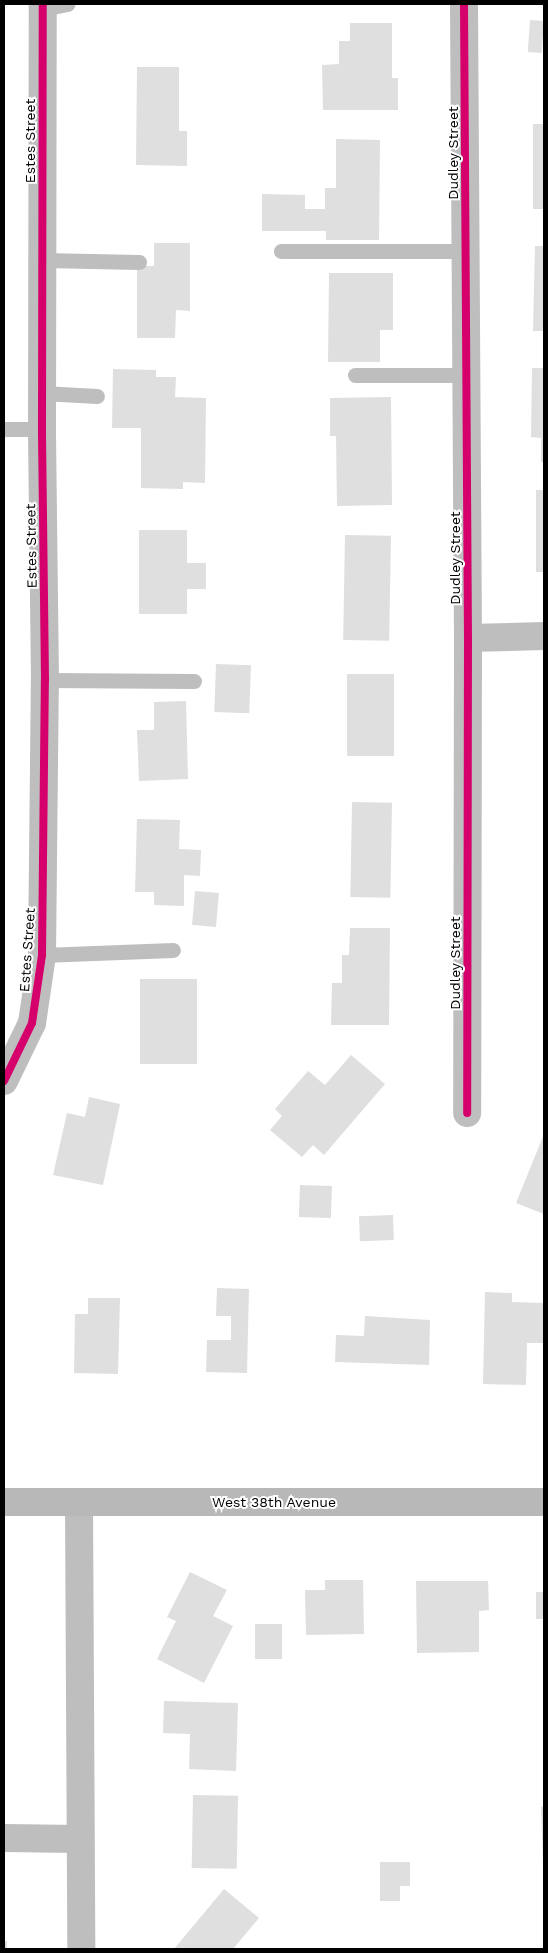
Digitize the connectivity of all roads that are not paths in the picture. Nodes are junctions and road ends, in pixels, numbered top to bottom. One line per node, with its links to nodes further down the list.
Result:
1 (464, 4): 4 (street, Dudley Street)
2 (51, 6): 5 (street, Estes Street)
3 (281, 251): 4 (lane)
4 (466, 251): 8 (street, Dudley Street)
5 (42, 260): 6 (lane); 9 (street, Estes Street)
6 (139, 262)
7 (355, 374): 8 (lane)
8 (466, 374): 14 (street, Dudley Street)
9 (42, 393): 10 (lane); 12 (street, Estes Street)
10 (97, 396)
11 (4, 429): 12 (lane)
12 (42, 429): 15 (street, Estes Street)
13 (544, 636): 14 (street)
14 (468, 638): 20 (street, Dudley Street)
15 (45, 680): 16 (lane); 18 (street, Estes Street)
16 (194, 681)
17 (173, 950): 18 (lane)
18 (42, 955): 19 (street, Estes Street)
19 (4, 1081)
20 (466, 1113)
21 (4, 1502): 22 (main road, West 38th Avenue)
22 (79, 1502): 23 (main road, West 38th Avenue); 25 (street)
23 (544, 1502)
24 (4, 1838): 25 (street)
25 (79, 1838): 26 (street)
26 (81, 1949)

